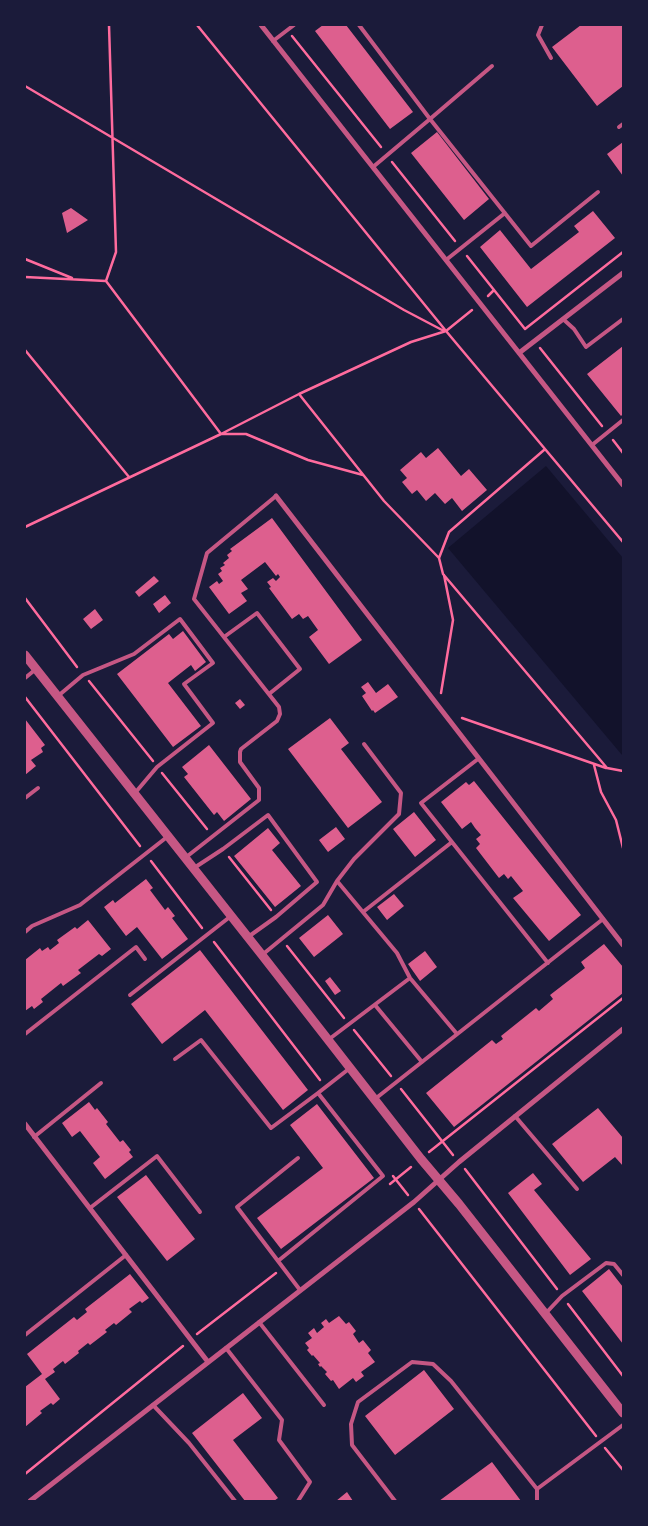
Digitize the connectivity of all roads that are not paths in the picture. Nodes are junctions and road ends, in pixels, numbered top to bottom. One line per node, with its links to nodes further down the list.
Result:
1 (261, 25): 5 (street)
2 (294, 25): 5 (lane)
3 (359, 25): 8 (lane)
4 (542, 25): 6 (lane)
5 (274, 41): 9 (street)
6 (551, 58)
7 (492, 66): 8 (lane)
8 (430, 119): 9 (lane); 11 (lane)
9 (372, 167): 12 (street)
10 (598, 192): 11 (lane)
11 (505, 213): 12 (lane)
12 (446, 260): 16 (street)
13 (623, 273): 14 (street)
14 (564, 319): 15 (lane); 16 (street)
15 (623, 319)
16 (519, 353): 18 (street)
17 (623, 420): 18 (lane)
18 (592, 446): 19 (street)
19 (623, 485)
20 (276, 496): 21 (lane); 28 (street)
21 (224, 638): 25 (lane); 25 (lane)
22 (25, 655): 23 (street)
23 (36, 669): 24 (lane); 26 (street)
24 (25, 678)
25 (269, 694): 34 (lane)
26 (58, 696): 30 (street); 30 (lane)
27 (364, 744): 36 (lane)
28 (478, 759): 33 (lane); 39 (street)
29 (38, 788): 31 (lane)
30 (135, 793): 32 (street)
31 (25, 798)
32 (168, 836): 34 (street); 40 (lane)
33 (452, 842): 37 (lane); 45 (lane)
34 (185, 858): 35 (street)
35 (194, 868): 38 (street); 41 (lane)
36 (337, 881): 37 (lane); 43 (lane)
37 (363, 912): 46 (lane)
38 (231, 916): 41 (street); 47 (lane)
39 (603, 919): 42 (street); 45 (lane)
40 (25, 932)
41 (248, 938): 43 (street)
42 (623, 945)
43 (262, 955): 52 (street)
44 (145, 959): 50 (lane)
45 (548, 963): 51 (lane)
46 (410, 978): 48 (lane); 51 (lane)
47 (130, 995)
48 (375, 1005): 52 (lane); 54 (lane)
49 (623, 1029): 59 (street)
50 (25, 1034)
51 (457, 1034): 54 (lane)
52 (328, 1040): 55 (street)
53 (175, 1059): 57 (lane)
54 (422, 1062): 58 (lane)
55 (350, 1068): 57 (lane); 58 (street)
56 (101, 1084): 61 (lane)
57 (318, 1093): 68 (lane)
58 (375, 1100): 63 (street)
59 (515, 1116): 63 (street); 64 (lane)
60 (25, 1124): 61 (street)
61 (34, 1137): 65 (street)
62 (298, 1158): 68 (lane)
63 (439, 1180): 70 (street); 71 (street)
64 (577, 1189)
65 (90, 1208): 66 (lane); 67 (street)
66 (200, 1212)
67 (126, 1255): 73 (lane); 75 (street)
68 (278, 1261): 70 (lane)
69 (623, 1275): 71 (lane)
70 (300, 1290): 72 (street)
71 (545, 1314): 78 (street)
72 (259, 1322): 74 (street); 77 (lane)
73 (25, 1334)
74 (226, 1348): 75 (street); 83 (lane)
75 (208, 1362): 76 (street)
76 (152, 1405): 81 (street); 82 (lane)
77 (324, 1405)
78 (623, 1413)
79 (623, 1426): 80 (lane)
80 (537, 1489): 84 (lane); 85 (lane)
81 (30, 1501)
82 (235, 1501)
83 (298, 1501)
84 (395, 1501)
85 (537, 1501)

